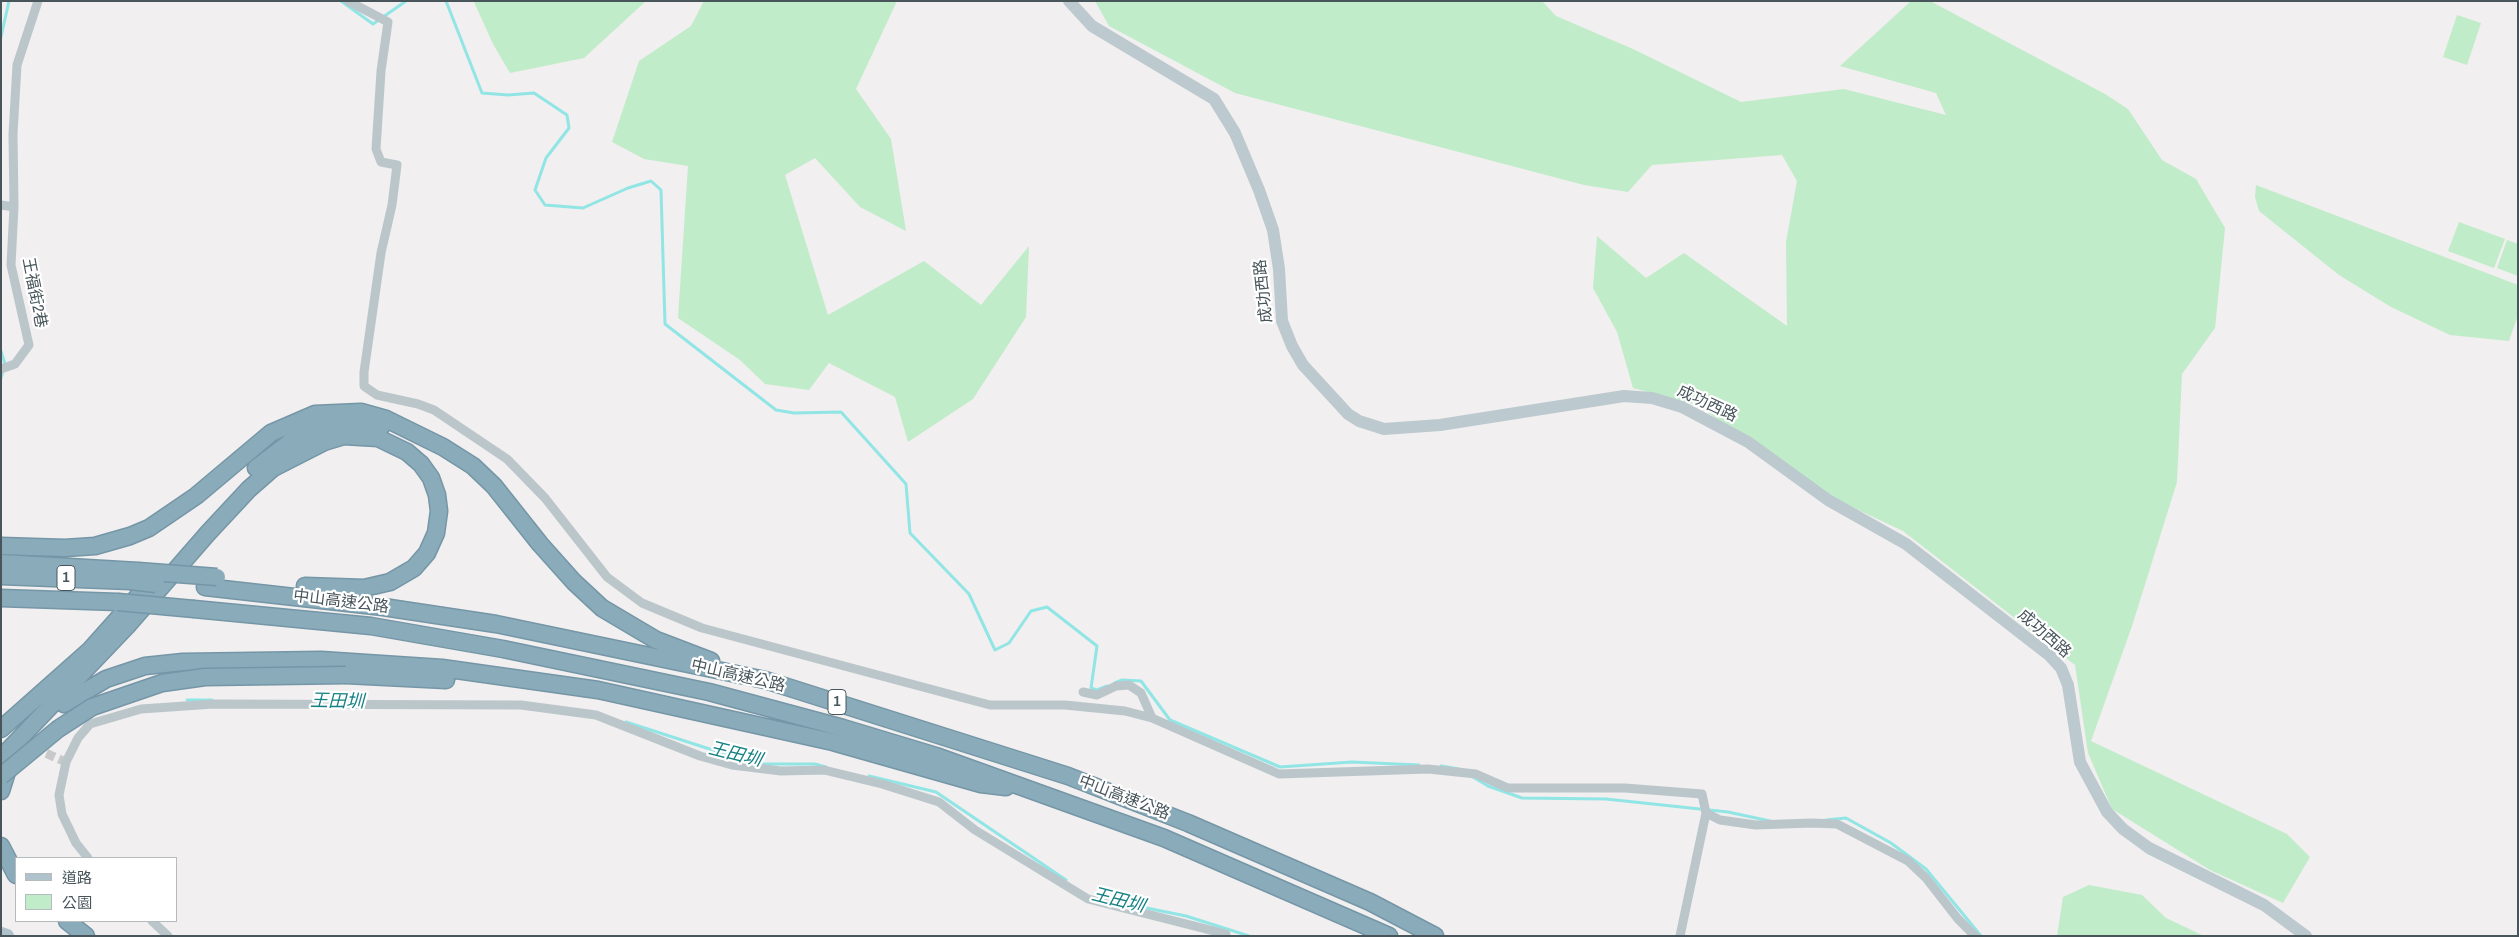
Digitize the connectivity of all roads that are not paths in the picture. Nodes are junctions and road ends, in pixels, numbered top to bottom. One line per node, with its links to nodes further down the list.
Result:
1 (38, 1): 5 (street, 王福街2巷)
2 (348, 1): 19 (street)
3 (1069, 1): 40 (street, 成功西路)
4 (1, 205): 5 (street)
5 (14, 206): 6 (street, 王福街2巷)
6 (5, 368)
7 (418, 434): 8 (highway); 15 (highway); 20 (highway)
8 (1, 546)
9 (1, 563): 11 (highway)
10 (1, 576): 11 (highway, 中山高速公路 / 1)
11 (134, 576): 12 (highway, 中山高速公路 / 1, bridge)
12 (211, 582): 14 (highway); 15 (highway, 中山高速公路 / 1)
13 (1, 598): 23 (highway, 中山高速公路 / 1, bridge)
14 (127, 626): 17 (highway); 21 (highway)
15 (765, 680): 37 (highway, 中山高速公路 / 1)
16 (1084, 692): 19 (street)
17 (64, 704): 18 (highway); 24 (highway)
18 (682, 708): 22 (highway, bridge); 23 (highway)
19 (1152, 718): 25 (street)
20 (1, 729)
21 (1, 758)
22 (1, 776)
23 (1026, 787): 36 (highway, 中山高速公路 / 1)
24 (1, 791)
25 (1706, 809): 38 (street); 39 (street)
26 (1, 846): 28 (highway)
27 (87, 857): 32 (street)
28 (15, 873)
29 (68, 922): 34 (highway)
30 (153, 922): 35 (street)
31 (1, 934): 33 (main road)
32 (1226, 934)
33 (7, 936)
34 (86, 936)
35 (168, 936)
36 (1389, 936)
37 (1435, 936)
38 (1680, 936)
39 (1975, 936)
40 (2306, 936)

